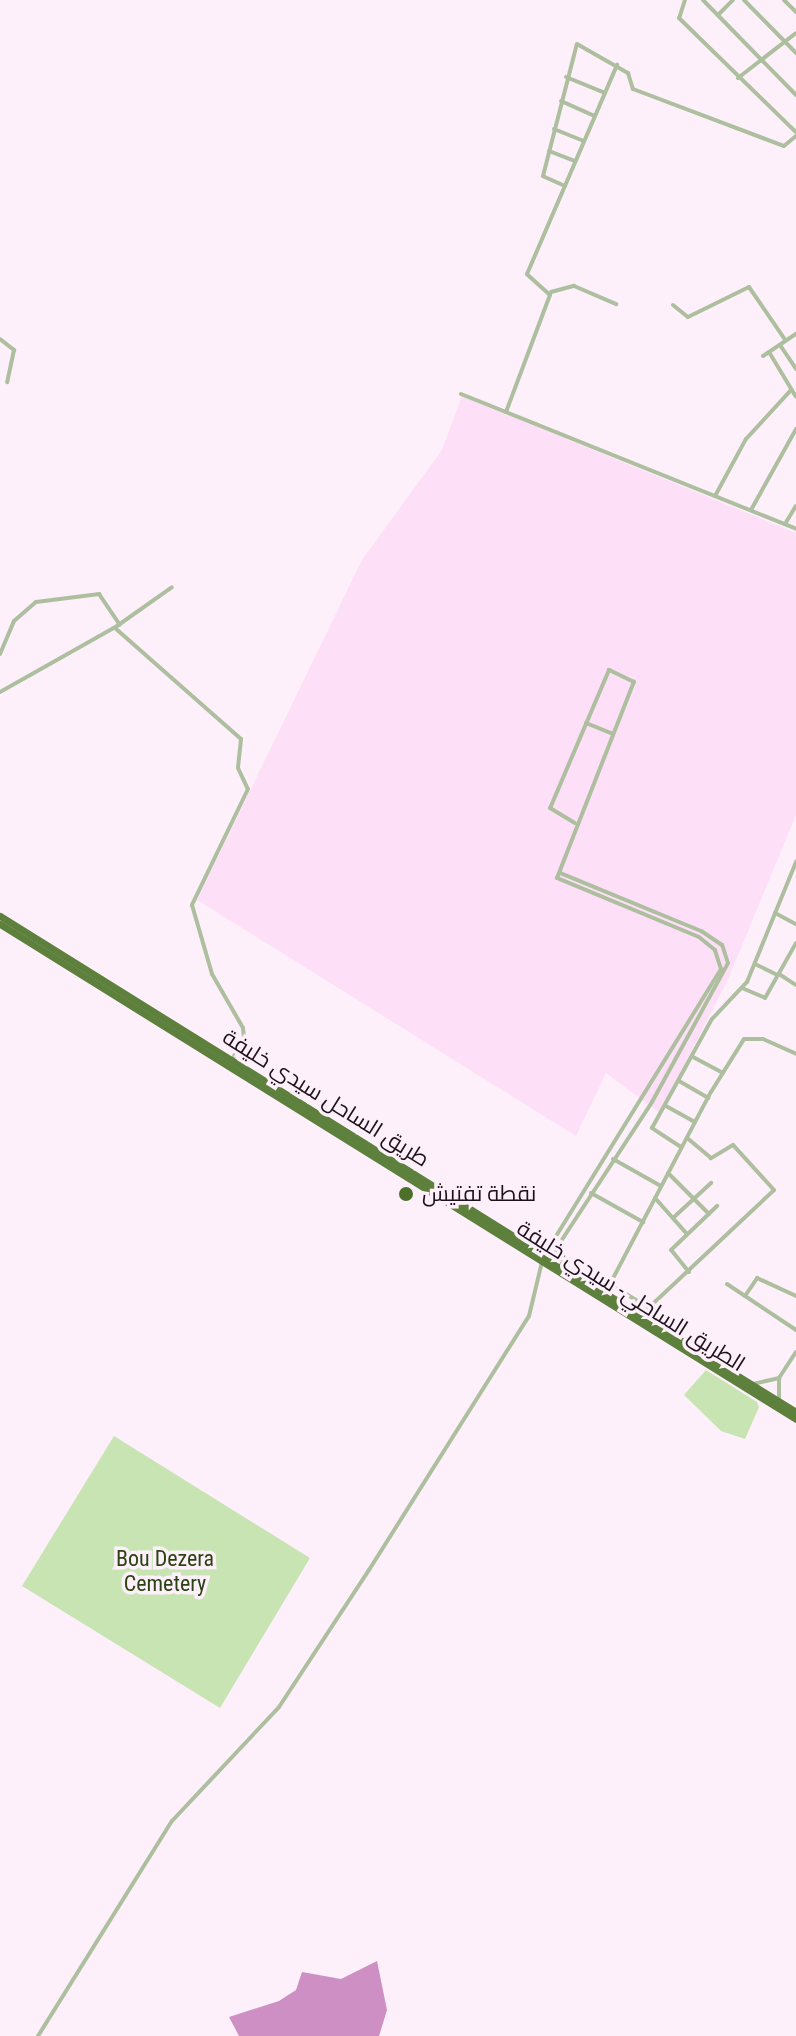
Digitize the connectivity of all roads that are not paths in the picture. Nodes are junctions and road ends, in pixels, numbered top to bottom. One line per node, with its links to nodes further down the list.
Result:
1 (685, 0): 14 (street)
2 (703, 0): 7 (street)
3 (733, 0): 7 (street)
4 (744, 0): 9 (street)
5 (784, 0): 6 (street)
6 (796, 12)
7 (718, 15): 11 (street)
8 (796, 33): 9 (street)
9 (785, 42): 10 (street); 11 (street)
10 (796, 53)
11 (762, 60): 14 (street); 16 (street)
12 (617, 65): 13 (street); 15 (street); 20 (street)
13 (566, 77): 15 (street); 17 (street)
14 (738, 78): 20 (street)
15 (605, 93): 18 (street)
16 (796, 95)
17 (561, 101): 18 (street); 19 (street)
18 (595, 116): 21 (street)
19 (554, 129): 21 (street); 22 (street)
20 (796, 134)
21 (584, 141): 23 (street)
22 (549, 151): 23 (street); 24 (street)
23 (575, 161): 24 (street)
24 (565, 186): 25 (street)
25 (551, 292): 26 (street); 37 (street)
26 (616, 304)
27 (673, 305): 30 (street)
28 (796, 334): 30 (street)
29 (0, 339): 32 (street)
30 (783, 343): 31 (street); 33 (street)
31 (796, 369)
32 (7, 382)
33 (791, 390): 35 (street); 36 (street)
34 (461, 394): 37 (street)
35 (786, 396): 36 (street); 39 (street)
36 (796, 397)
37 (506, 412): 39 (street)
38 (796, 429): 41 (street)
39 (715, 496): 41 (street)
40 (796, 506): 42 (street)
41 (751, 510): 42 (street)
42 (785, 524): 43 (street)
43 (796, 529)
44 (172, 587): 45 (street)
45 (118, 626): 46 (street); 47 (street); 65 (street)
46 (0, 654)
47 (0, 692)
48 (585, 723): 49 (street); 49 (street); 50 (street)
49 (613, 734): 50 (street)
50 (575, 823): 56 (street)
51 (796, 862): 52 (street)
52 (775, 913): 55 (street); 59 (street)
53 (0, 916): 65 (highway, طريق الساحل سيدي خليفة)
54 (0, 924): 90 (highway, الطريق الساحلي- سيدي خليفة)
55 (796, 924)
56 (700, 934): 67 (street); 67 (street)
57 (796, 943): 58 (street)
58 (794, 953): 60 (street)
59 (754, 964): 60 (street); 62 (street)
60 (778, 974): 61 (street); 62 (street)
61 (796, 985)
62 (742, 988): 64 (street)
63 (796, 1054): 66 (street)
64 (692, 1057): 66 (street); 68 (street)
65 (232, 1060): 89 (highway, طريق الساحل سيدي خليفة)
66 (723, 1073): 69 (street)
67 (661, 1076): 71 (street); 72 (street)
68 (679, 1081): 69 (street); 70 (street)
69 (708, 1098): 73 (street)
70 (666, 1106): 73 (street); 75 (street)
71 (636, 1111): 72 (street); 88 (street)
72 (641, 1115): 76 (street)
73 (695, 1122): 74 (street)
74 (687, 1138): 75 (street); 92 (street)
75 (681, 1147): 77 (street)
76 (613, 1159): 79 (street); 80 (street)
77 (668, 1173): 79 (street); 82 (street)
78 (711, 1183): 82 (street)
79 (661, 1186): 81 (street)
80 (591, 1193): 86 (street); 88 (street)
81 (655, 1198): 85 (street); 86 (street)
82 (694, 1199): 84 (street); 85 (street)
83 (717, 1206): 84 (street)
84 (709, 1214): 87 (street)
85 (673, 1218): 87 (street)
86 (643, 1222): 93 (street)
87 (687, 1234): 92 (street)
88 (554, 1245): 89 (highway); 90 (street); 91 (highway)
89 (533, 1248): 90 (highway, طريق الساحل سيدي خليفة)
90 (545, 1262): 91 (highway, طريق الساحل سيدي خليفة); 106 (highway, الطريق الساحلي- سيدي خليفة); 107 (street)
91 (567, 1269): 95 (highway, طريق الساحل سيدي خليفة)
92 (689, 1272): 98 (street)
93 (610, 1284): 95 (street); 98 (street)
94 (727, 1284): 96 (street)
95 (605, 1293): 99 (highway, طريق الساحل سيدي خليفة)
96 (745, 1296): 97 (street); 100 (street)
97 (796, 1296)
98 (649, 1308): 99 (street)
99 (641, 1315): 103 (highway, طريق الساحل سيدي خليفة)
100 (796, 1330)
101 (796, 1352): 102 (street)
102 (779, 1378): 103 (street); 104 (street)
103 (751, 1384): 104 (highway, طريق الساحل سيدي خليفة)
104 (779, 1401): 105 (highway, طريق الساحل سيدي خليفة)
105 (796, 1412)
106 (796, 1419)
107 (38, 2036)

